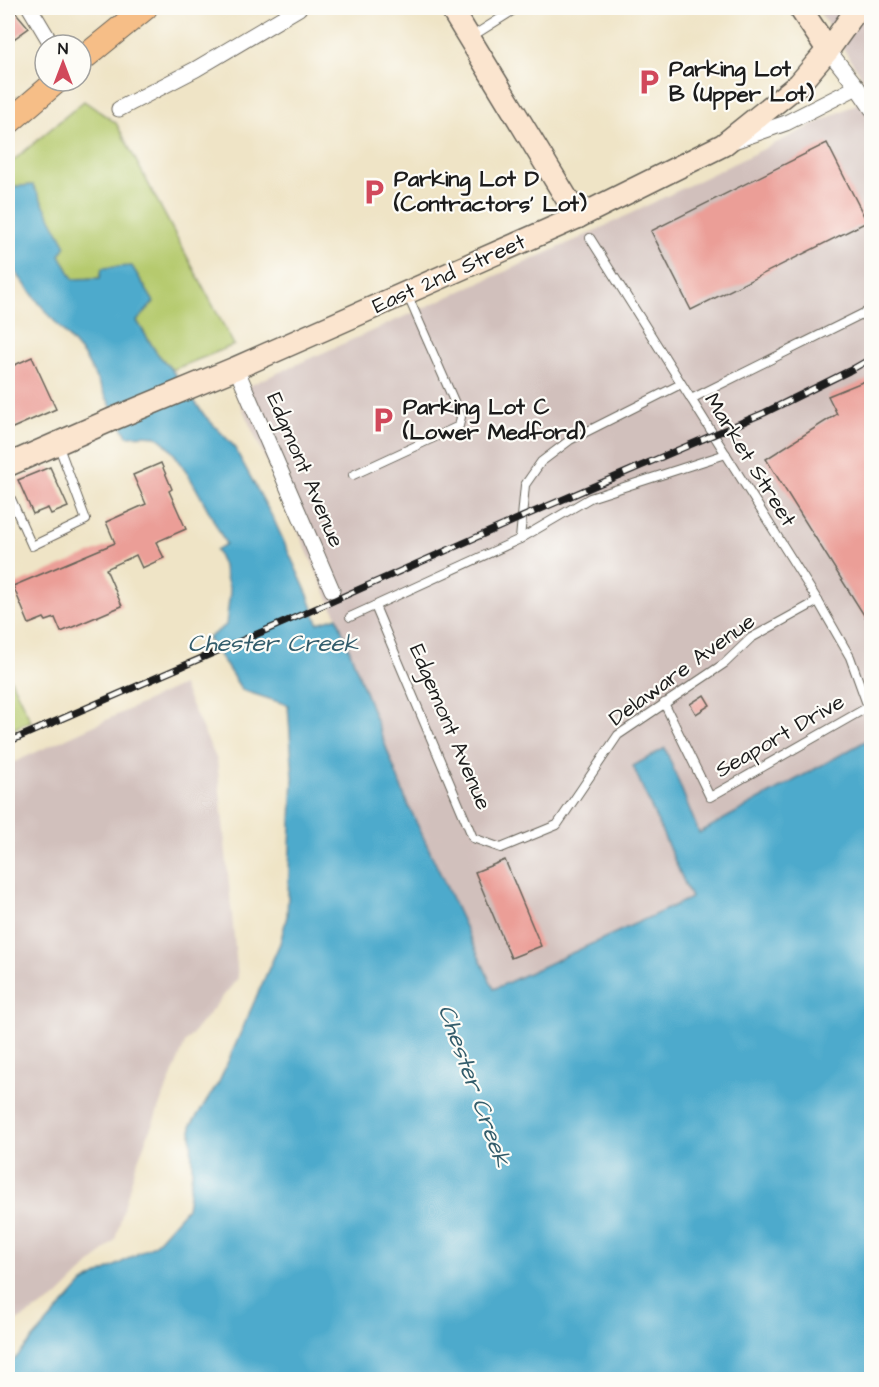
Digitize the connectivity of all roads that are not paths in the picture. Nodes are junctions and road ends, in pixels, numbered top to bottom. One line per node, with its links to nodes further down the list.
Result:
1 (30, 8): 8 (street)
2 (145, 8): 10 (main road)
3 (299, 8): 14 (street)
4 (451, 8): 9 (street)
5 (517, 8): 9 (lane)
6 (800, 8): 11 (street)
7 (858, 8): 11 (street, East 2nd Street)
8 (45, 33)
9 (470, 38): 18 (street)
10 (93, 50)
11 (828, 50): 12 (street); 17 (street, East 2nd Street)
12 (857, 87): 15 (street); 17 (street)
13 (43, 93): 16 (main road)
14 (118, 109)
15 (872, 109)
16 (8, 123)
17 (723, 145): 18 (street, East 2nd Street)
18 (578, 217): 20 (street, East 2nd Street)
19 (590, 238): 23 (lane, Market Street)
20 (406, 292): 22 (street, East 2nd Street); 28 (lane)
21 (872, 309): 24 (lane)
22 (236, 368): 25 (street, East 2nd Street); 31 (street, Edgmont Avenue)
23 (681, 384): 24 (lane, Market Street); 30 (lane)
24 (691, 399): 26 (lane, Market Street)
25 (57, 443): 27 (street, East 2nd Street); 29 (lane)
26 (726, 454): 30 (lane); 32 (lane, Market Street)
27 (8, 465)
28 (353, 475)
29 (8, 492)
30 (520, 539): 33 (lane)
31 (332, 590)
32 (818, 601): 35 (lane, Delaware Avenue); 36 (lane, Market Street)
33 (375, 606): 34 (lane); 37 (lane, Edgemont Avenue)
34 (350, 617)
35 (664, 704): 36 (lane, Seaport Drive); 37 (lane, Delaware Avenue)
36 (868, 707)
37 (501, 848)

